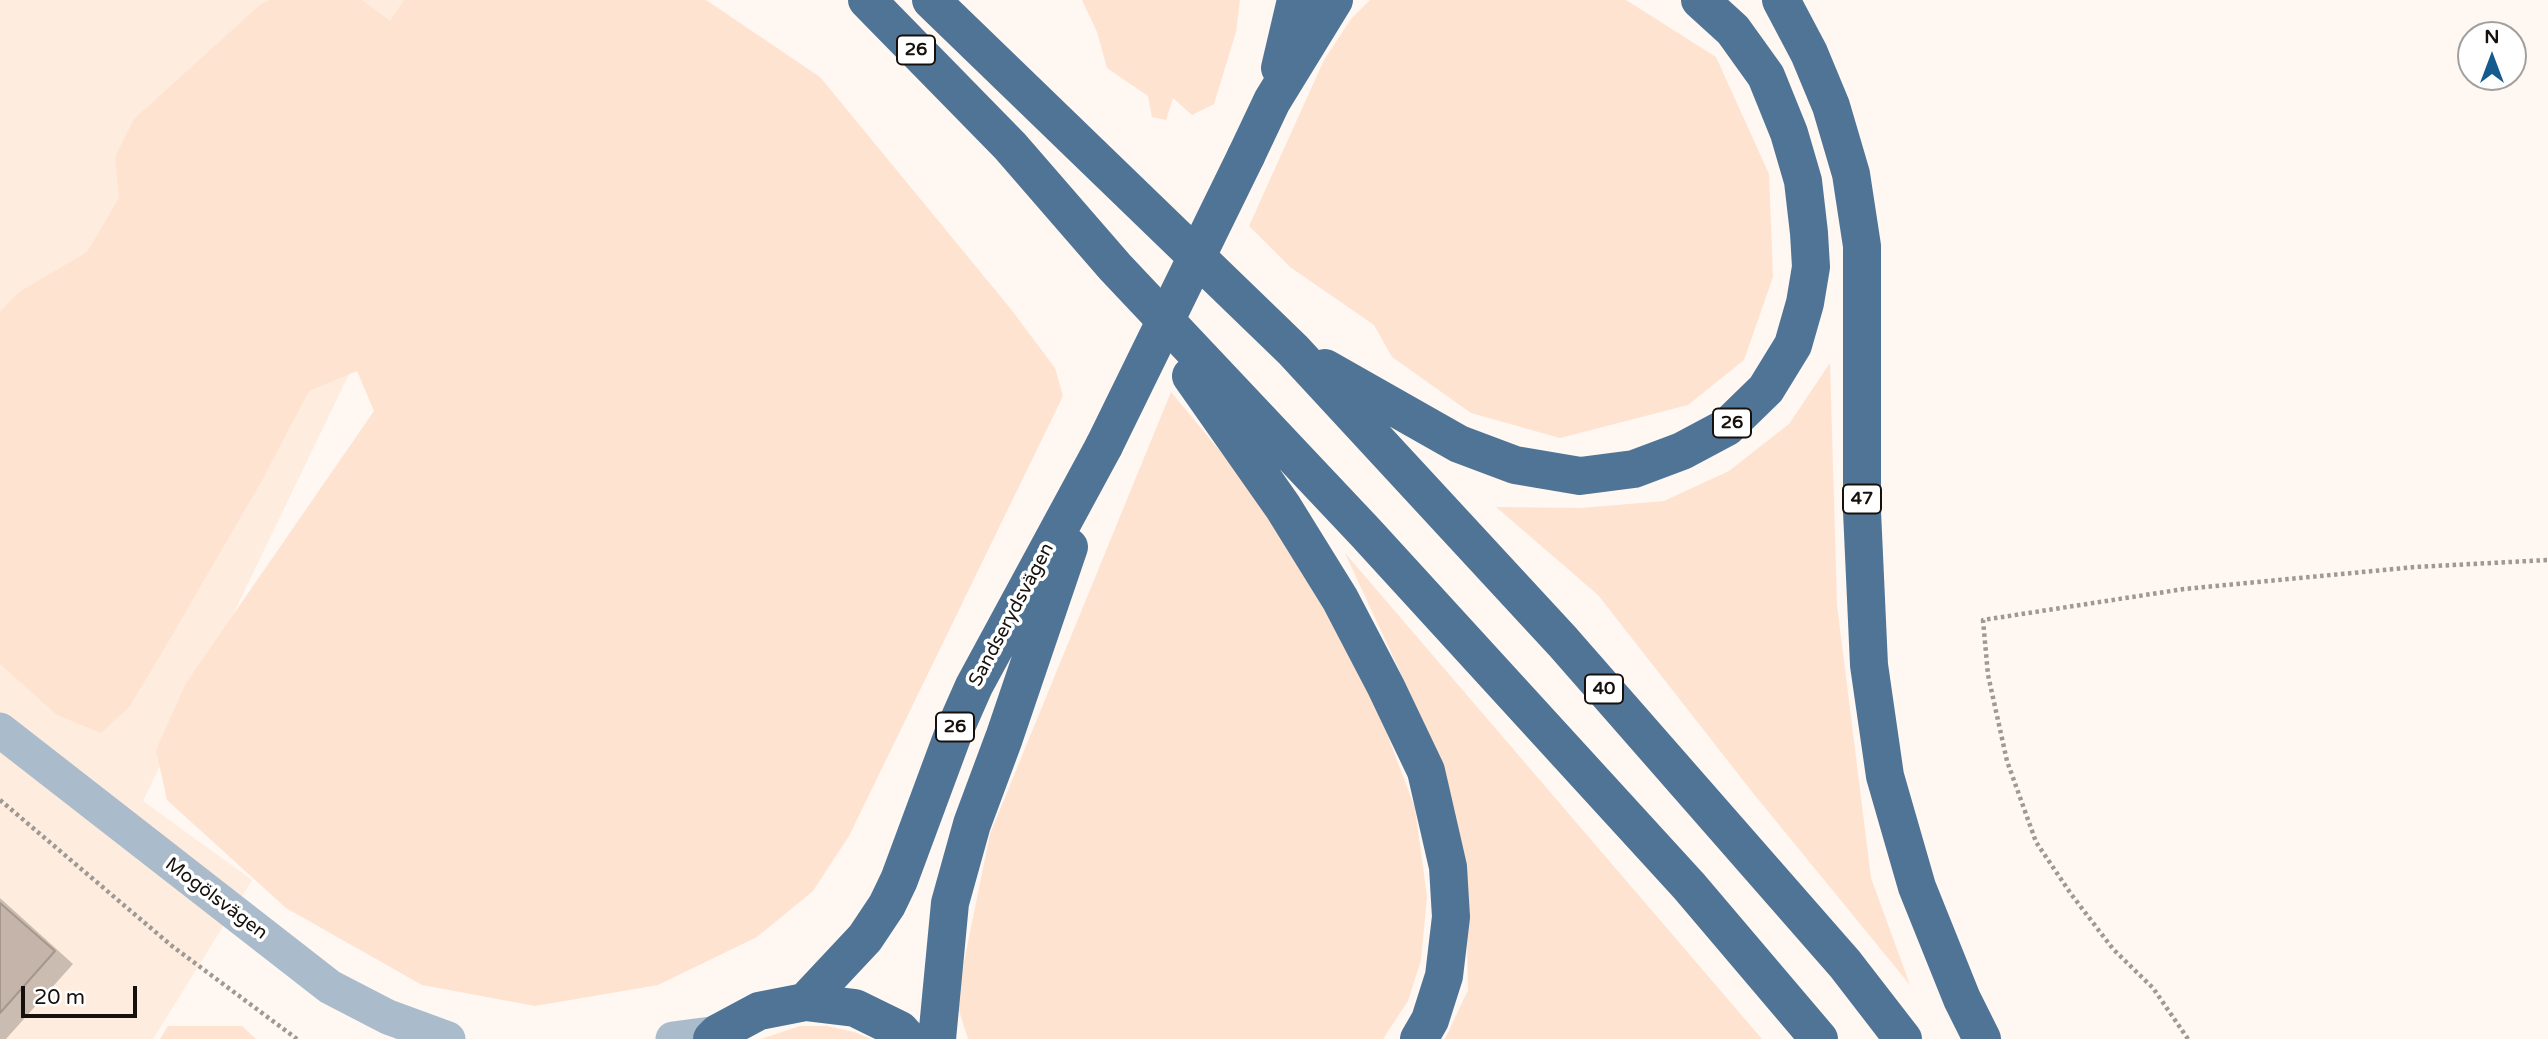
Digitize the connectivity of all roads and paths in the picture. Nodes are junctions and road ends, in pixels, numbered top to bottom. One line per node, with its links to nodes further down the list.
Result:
1 (867, 0): 8 (highway, 26)
2 (931, 0): 9 (highway, 26)
3 (1296, 0): 7 (highway, Sandserydsvägen / 26)
4 (1334, 0): 7 (highway, Sandserydsvägen / 26)
5 (1700, 0): 9 (highway, 26)
6 (1781, 0): 24 (highway, 47)
7 (1272, 101): 10 (highway, Sandserydsvägen / 26, bridge)
8 (1115, 267): 21 (highway, 26); 22 (highway)
9 (1293, 350): 23 (highway, 40)
10 (1104, 446): 14 (highway, Sandserydsvägen / 26); 20 (highway, Sandserydsvägen / 26)
11 (2548, 560): 25 (path)
12 (0, 730): 17 (street, Mogölsvägen)
13 (0, 800): 16 (path)
14 (804, 1002): 15 (highway); 19 (highway)
15 (715, 1036): 18 (street)
16 (297, 1039)
17 (448, 1039)
18 (673, 1039)
19 (908, 1039)
20 (937, 1039)
21 (1419, 1039)
22 (1819, 1039)
23 (1903, 1039)
24 (1982, 1039)
25 (2188, 1039)

